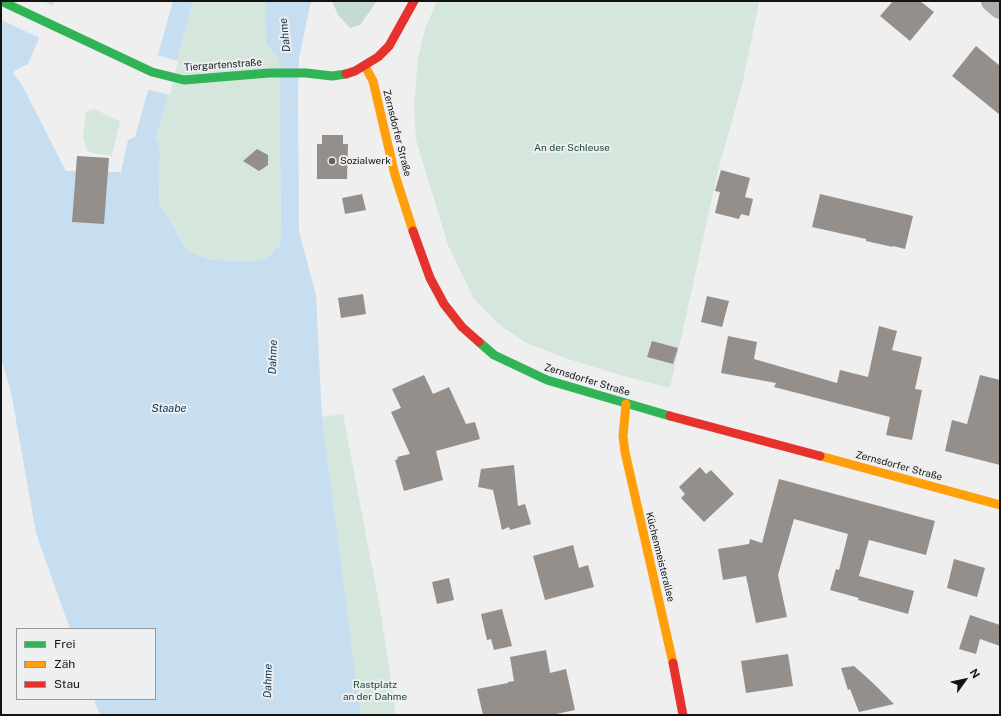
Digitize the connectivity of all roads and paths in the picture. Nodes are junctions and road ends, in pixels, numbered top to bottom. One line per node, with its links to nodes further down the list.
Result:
1 (1, 1): 5 (street, Tiergartenstraße)
2 (414, 1): 5 (street)
3 (992, 1): 4 (street)
4 (1000, 8)
5 (365, 66): 6 (street, Zernsdorfer Straße)
6 (626, 404): 7 (street, Zernsdorfer Straße); 8 (street, Küchenmeisterallee)
7 (1000, 505)
8 (683, 715)

